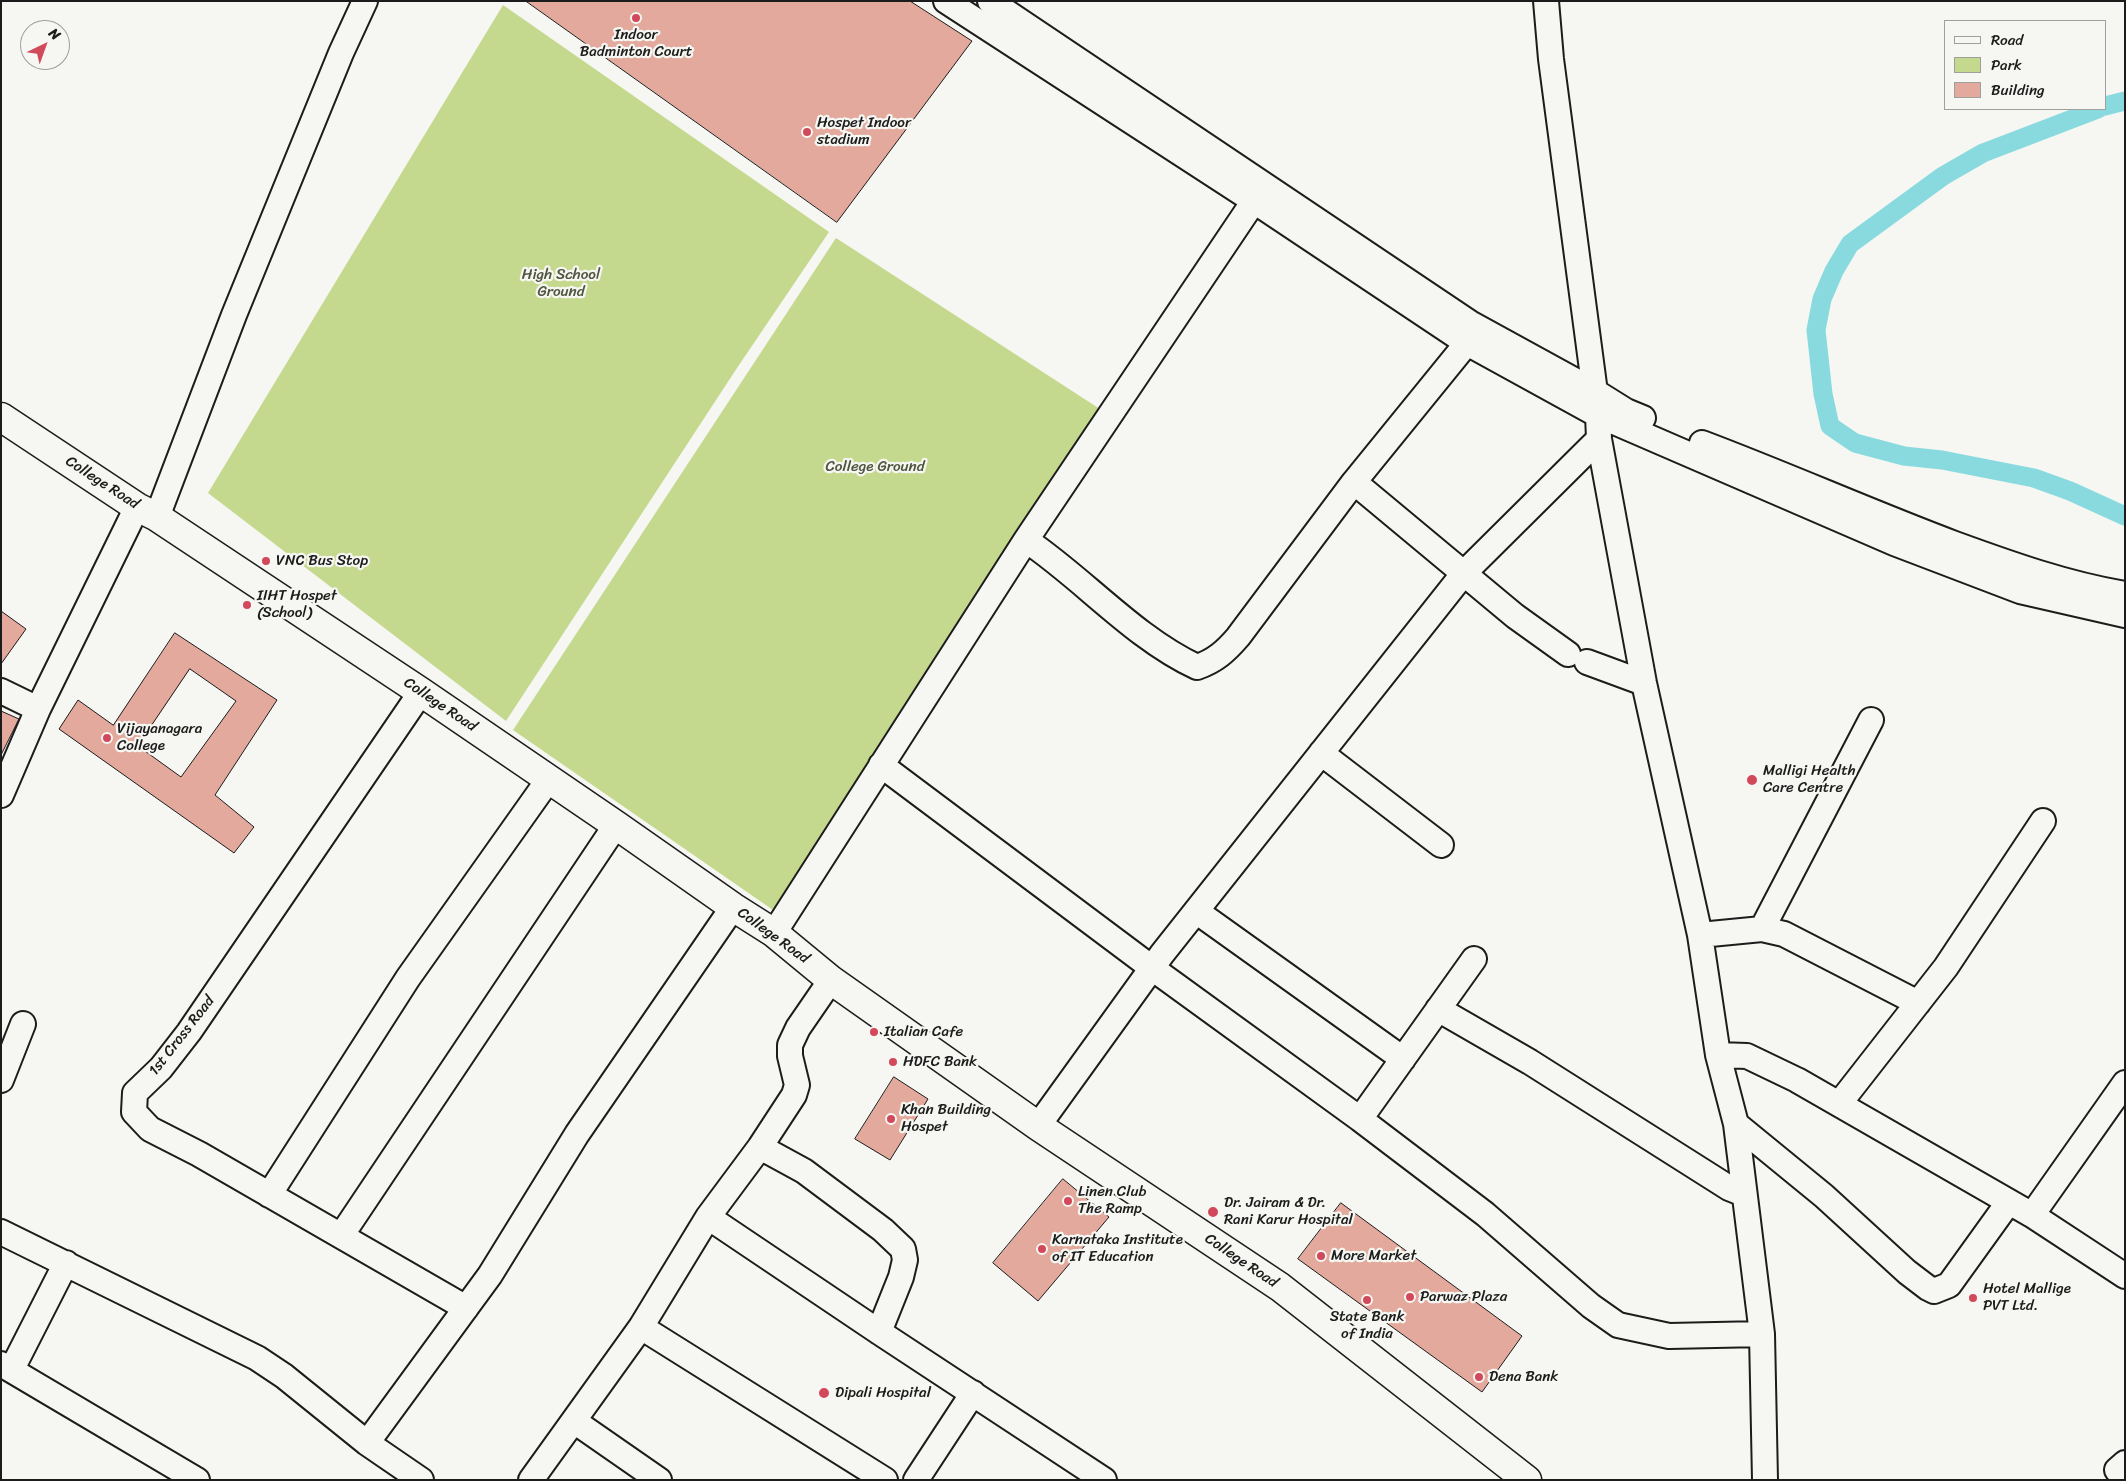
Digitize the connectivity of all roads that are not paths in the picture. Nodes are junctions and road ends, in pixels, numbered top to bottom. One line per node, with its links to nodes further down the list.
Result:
1 (365, 1): 12 (street)
2 (946, 1): 5 (street)
3 (990, 1): 5 (street)
4 (1546, 1): 7 (street)
5 (1259, 193): 6 (street); 7 (street); 13 (street)
6 (1467, 343): 8 (street); 11 (street)
7 (1594, 391): 8 (street); 15 (street)
8 (1598, 414): 10 (street); 16 (street)
9 (1, 417): 12 (main road, College Road)
10 (1599, 439): 14 (street); 17 (street)
11 (1354, 482): 13 (street); 14 (street)
12 (147, 512): 19 (main road, College Road); 20 (street)
13 (1026, 540): 23 (street)
14 (1464, 573): 17 (street); 22 (street)
15 (2125, 594)
16 (2125, 615)
17 (1644, 682): 33 (street)
18 (1, 691): 20 (street)
19 (421, 692): 24 (main road, College Road); 50 (street, 1st Cross Road)
20 (38, 709): 25 (street)
21 (1871, 720): 31 (street)
22 (1321, 753): 28 (street); 30 (street)
23 (881, 765): 32 (street); 35 (street)
24 (548, 779): 27 (main road, College Road); 50 (street)
25 (1, 795)
26 (2043, 821): 37 (street)
27 (616, 825): 29 (main road, College Road); 55 (street)
28 (1441, 845)
29 (733, 907): 32 (main road, College Road); 58 (street)
30 (1196, 911): 35 (street); 41 (street)
31 (1762, 929): 33 (street); 37 (street)
32 (774, 933): 36 (main road, College Road)
33 (1700, 935): 40 (street)
34 (1474, 960): 38 (street)
35 (1152, 968): 45 (street); 47 (street)
36 (830, 980): 47 (main road, College Road); 48 (street)
37 (1918, 1003): 44 (street)
38 (1438, 1009): 41 (street); 49 (street)
39 (23, 1024): 42 (street)
40 (1718, 1055): 44 (street); 46 (street)
41 (1403, 1059): 45 (street)
42 (1, 1080)
43 (2125, 1082): 52 (street)
44 (1839, 1104): 51 (street)
45 (1360, 1119): 61 (street)
46 (1736, 1124): 49 (street); 51 (street)
47 (1038, 1126): 66 (main road, College Road)
48 (760, 1147): 53 (street); 60 (street)
49 (1744, 1194): 61 (street)
50 (269, 1195): 55 (street, 1st Cross Road)
51 (2008, 1203): 52 (street)
52 (2032, 1215): 57 (street)
53 (708, 1217): 59 (street); 60 (street)
54 (1, 1232): 56 (street)
55 (341, 1236): 58 (street, 1st Cross Road)
56 (66, 1263): 62 (street); 65 (street)
57 (2125, 1276)
58 (466, 1308): 65 (street)
59 (642, 1327): 64 (street); 71 (street)
60 (879, 1332): 63 (street)
61 (1762, 1334): 74 (street)
62 (7, 1367): 67 (street)
63 (973, 1393): 72 (street); 73 (street)
64 (574, 1421): 69 (street); 70 (street)
65 (367, 1443): 68 (street)
66 (1519, 1477)
67 (197, 1480)
68 (421, 1480)
69 (531, 1480)
70 (659, 1480)
71 (885, 1480)
72 (916, 1480)
73 (1104, 1480)
74 (1766, 1480)

